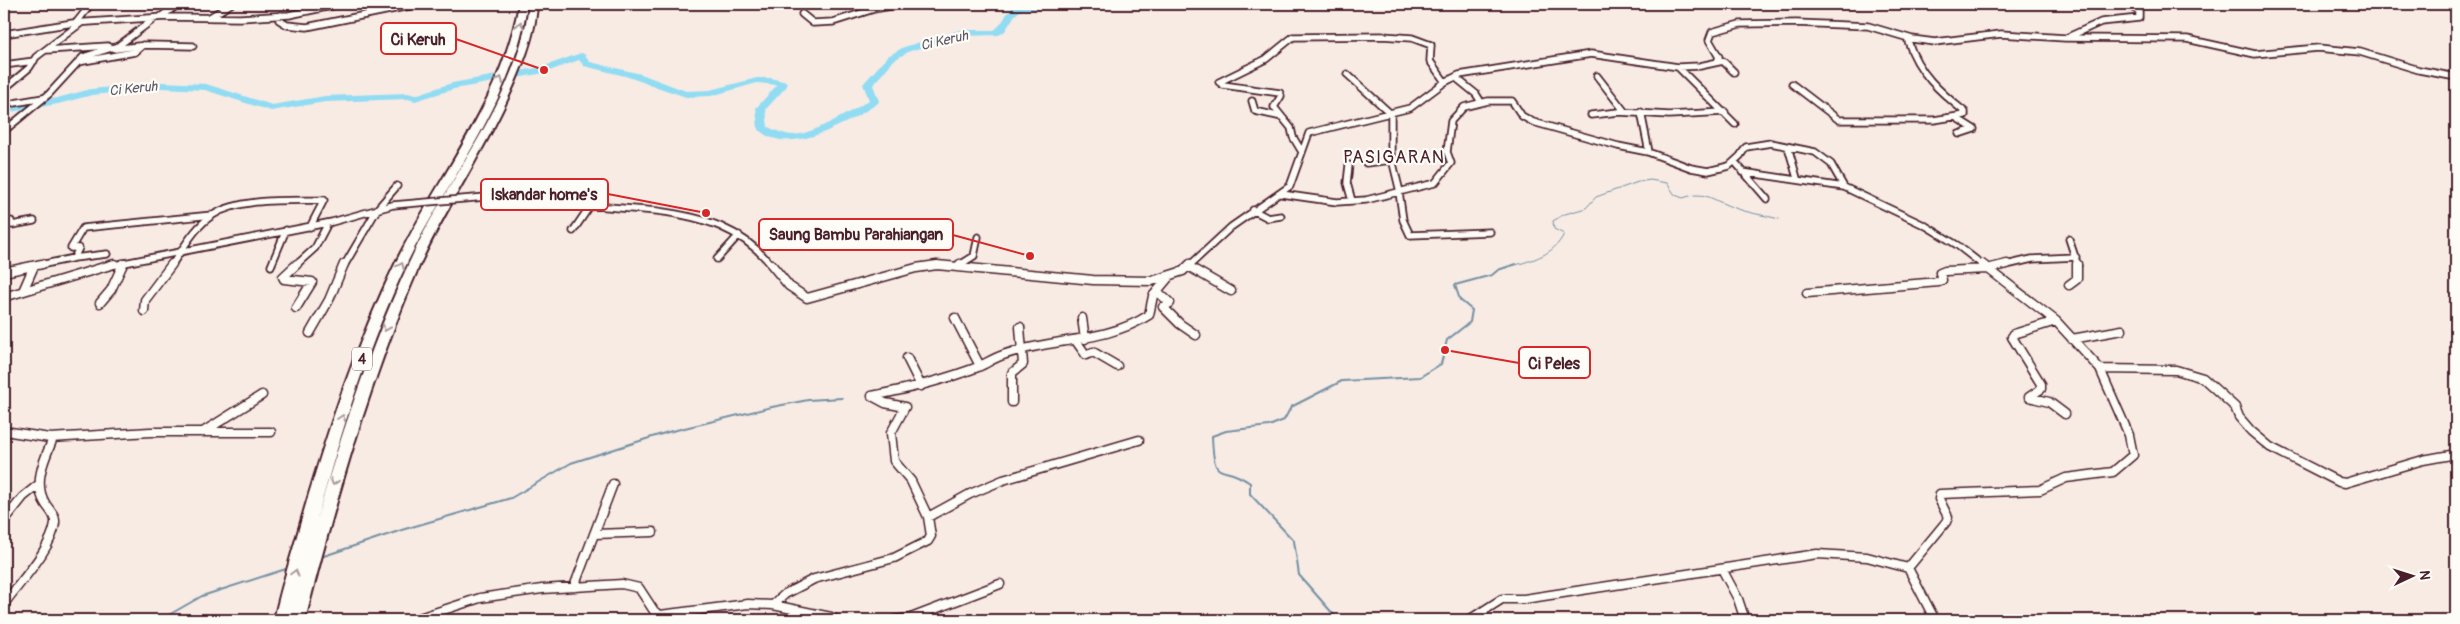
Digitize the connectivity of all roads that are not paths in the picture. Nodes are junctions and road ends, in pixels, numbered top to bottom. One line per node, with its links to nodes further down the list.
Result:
1 (91, 4): 16 (street)
2 (179, 4): 15 (street)
3 (231, 4): 14 (street)
4 (341, 4): 13 (street)
5 (419, 4): 13 (street)
6 (523, 4): 45 (highway, 4, one-way to 6)
7 (533, 4): 45 (highway, 4)
8 (870, 4): 11 (street)
9 (902, 4): 11 (street)
10 (2127, 4): 18 (street)
11 (874, 9): 12 (street)
12 (802, 14)
13 (281, 16): 14 (street)
14 (209, 17): 15 (street)
15 (157, 18): 16 (street); 20 (street)
16 (78, 23): 17 (street); 23 (street)
17 (4, 34)
18 (2066, 38): 19 (street); 33 (street)
19 (1912, 39): 27 (street); 49 (street)
20 (119, 45): 23 (street); 24 (street)
21 (143, 45): 22 (street); 24 (street); 26 (street)
22 (193, 46)
23 (47, 50): 25 (street)
24 (100, 52): 26 (street)
25 (34, 61): 28 (street); 37 (street)
26 (78, 62): 38 (street)
27 (1717, 62): 29 (street); 30 (street)
28 (4, 65)
29 (1678, 67): 34 (street); 44 (street)
30 (1734, 72)
31 (1347, 74): 46 (street)
32 (1597, 76): 42 (street)
33 (2456, 76)
34 (1455, 77): 35 (street); 40 (street)
35 (1445, 82): 46 (street); 48 (street)
36 (1792, 84): 49 (street)
37 (4, 88)
38 (43, 99): 41 (street); 51 (street)
39 (1252, 101): 48 (street)
40 (1481, 102): 55 (street); 64 (street)
41 (14, 103)
42 (1625, 112): 43 (street); 47 (street)
43 (1641, 112): 44 (street); 55 (street)
44 (1725, 112): 50 (street)
45 (490, 114): 142 (highway, 4, one-way to 45); 143 (highway, 4, one-way to 143)
46 (1391, 114): 54 (street); 56 (street)
47 (1590, 115)
48 (1282, 117): 54 (street)
49 (1955, 117): 52 (street)
50 (1735, 124)
51 (4, 131)
52 (1959, 134)
53 (1788, 147): 57 (street); 61 (street); 63 (street)
54 (1302, 152): 65 (street)
55 (1649, 152): 57 (street)
56 (1392, 160): 58 (street); 64 (street)
57 (1735, 162): 60 (street)
58 (1366, 163)
59 (1348, 164): 67 (street)
60 (1742, 172): 61 (street); 66 (street)
61 (1797, 178): 63 (street)
62 (397, 186): 69 (street)
63 (1844, 186): 93 (street)
64 (1400, 192): 67 (street); 79 (street)
65 (1281, 194): 67 (street); 70 (street)
66 (1767, 199)
67 (1352, 201)
68 (590, 206): 69 (street, bridge); 78 (street); 80 (street)
69 (378, 208): 75 (street); 110 (street)
70 (1254, 210): 72 (street); 92 (street)
71 (212, 215): 76 (street); 83 (street); 86 (street)
72 (1281, 216)
73 (4, 221): 74 (street)
74 (34, 221)
75 (328, 223): 76 (street); 103 (street)
76 (310, 227): 77 (street)
77 (286, 230): 83 (street); 90 (street)
78 (573, 231)
79 (1490, 232)
80 (738, 235): 87 (street); 91 (street)
81 (978, 236): 91 (street)
82 (2069, 239): 85 (street)
83 (185, 249): 88 (street); 104 (street)
84 (107, 254): 86 (street)
85 (2076, 257): 93 (street); 96 (street)
86 (74, 258): 89 (street)
87 (717, 259)
88 (124, 263): 97 (street); 102 (street)
89 (34, 266): 94 (street); 97 (street)
90 (271, 266)
91 (957, 266): 95 (street)
92 (1188, 266): 95 (street); 99 (street)
93 (1987, 269): 100 (street); 107 (street)
94 (4, 272)
95 (1169, 278): 98 (street)
96 (2069, 285)
97 (23, 291): 101 (street)
98 (1157, 291): 111 (street); 112 (street)
99 (1231, 291)
100 (1807, 293)
101 (4, 297)
102 (100, 303)
103 (296, 308)
104 (144, 311)
105 (955, 318): 117 (street)
106 (1082, 318): 112 (street)
107 (2056, 321): 113 (street); 123 (street)
108 (1020, 328): 115 (street)
109 (2122, 330): 113 (street)
110 (310, 333)
111 (1196, 335)
112 (1085, 339): 114 (street)
113 (2072, 339): 119 (street)
114 (1076, 341): 115 (street); 118 (street)
115 (1024, 352): 117 (street); 122 (street)
116 (907, 358): 120 (street)
117 (980, 366): 120 (street)
118 (1117, 366)
119 (2100, 369): 129 (street); 136 (street)
120 (921, 386): 132 (street)
121 (262, 396): 125 (street)
122 (1012, 402)
123 (2065, 414)
124 (4, 431): 127 (street)
125 (202, 432): 126 (street); 127 (street)
126 (271, 432)
127 (50, 438): 131 (street)
128 (1139, 440): 132 (street)
129 (2456, 454)
130 (613, 484): 135 (street)
131 (38, 485): 133 (street); 140 (street)
132 (928, 517): 141 (street)
133 (4, 521)
134 (653, 532): 135 (street)
135 (594, 534): 139 (street)
136 (1908, 568): 137 (street); 149 (street)
137 (1722, 569): 147 (street); 148 (street)
138 (1000, 584): 146 (street)
139 (574, 587): 141 (street); 144 (street)
140 (4, 604)
141 (773, 605): 145 (street)
142 (282, 620)
143 (296, 620)
144 (413, 620)
145 (836, 620)
146 (894, 620)
147 (1469, 620)
148 (1745, 620)
149 (1935, 620)

